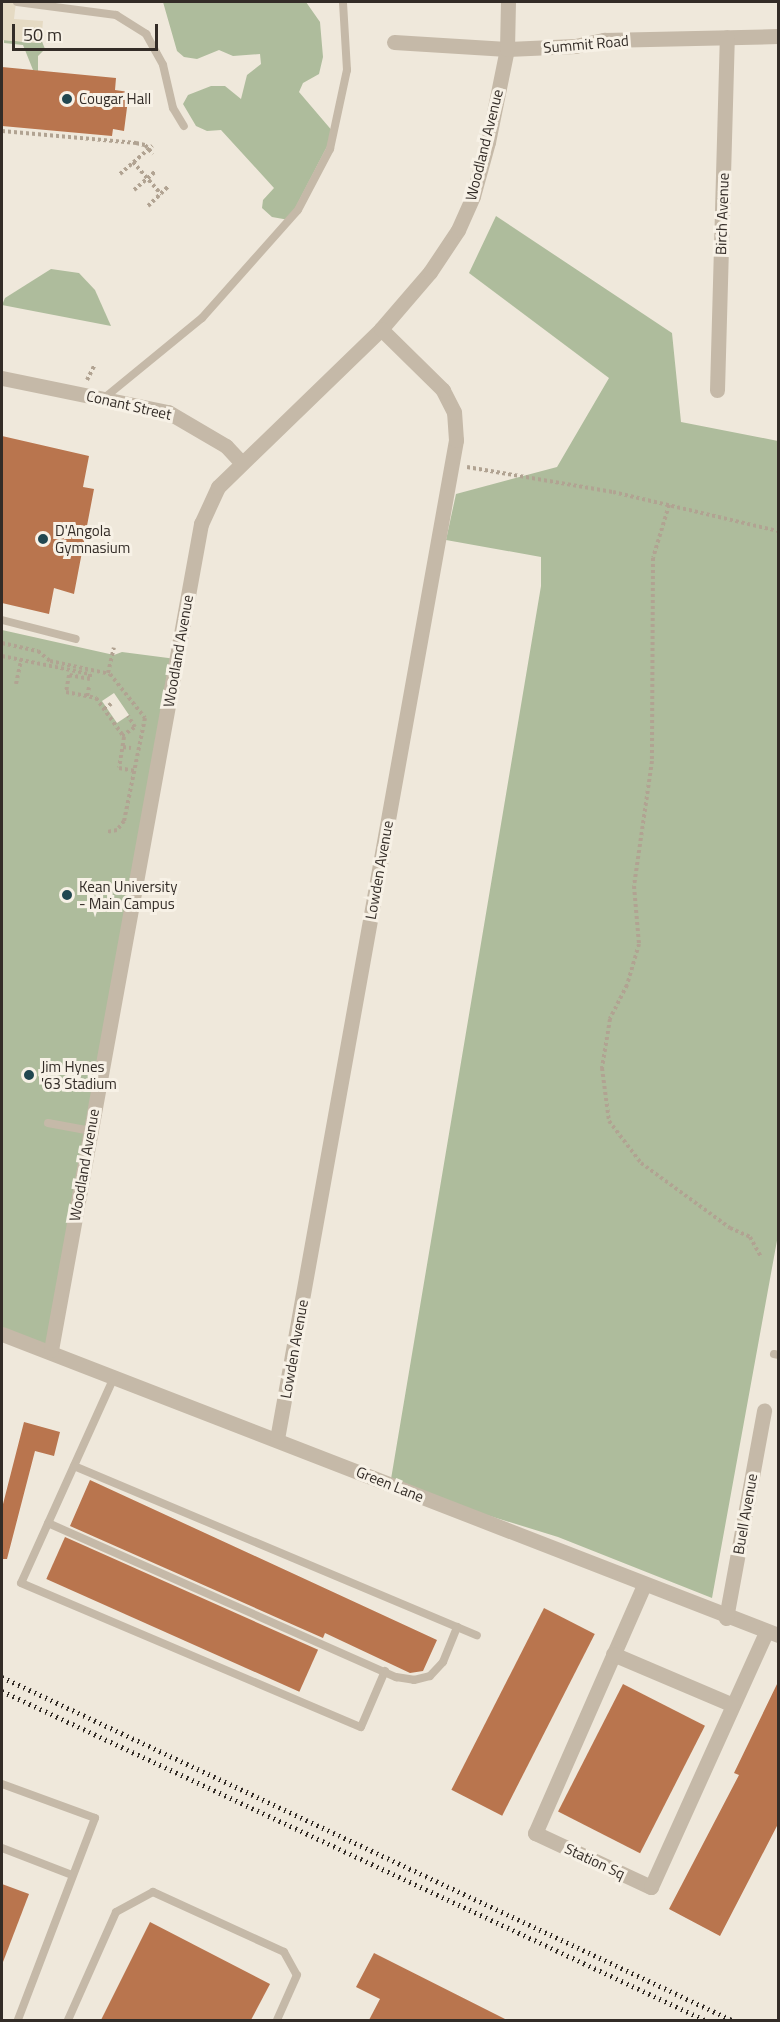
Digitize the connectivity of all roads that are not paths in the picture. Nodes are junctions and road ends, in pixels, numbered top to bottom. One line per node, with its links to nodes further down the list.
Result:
1 (17, 2): 8 (lane)
2 (343, 2): 12 (lane)
3 (508, 2): 7 (street, Woodland Avenue)
4 (778, 36): 5 (street, Summit Road)
5 (727, 37): 7 (street, Summit Road); 11 (street, Birch Avenue)
6 (394, 42): 7 (street, Summit Road)
7 (507, 49): 9 (street, Woodland Avenue)
8 (184, 126)
9 (381, 329): 13 (street, Woodland Avenue); 22 (street, Lowden Avenue)
10 (2, 378): 12 (street, Conant Street)
11 (717, 390)
12 (103, 399): 13 (street, Conant Street)
13 (242, 463): 17 (street, Woodland Avenue)
14 (2, 620): 15 (lane)
15 (76, 639)
16 (48, 1123): 17 (lane)
17 (90, 1131): 19 (street, Woodland Avenue)
18 (2, 1336): 19 (street, Green Lane)
19 (51, 1350): 20 (street, Green Lane)
20 (114, 1375): 22 (street, Green Lane); 23 (lane)
21 (764, 1410): 26 (street, Buell Avenue)
22 (278, 1439): 25 (street, Green Lane)
23 (74, 1466): 24 (lane); 27 (lane)
24 (48, 1523): 31 (lane); 31 (lane)
25 (644, 1585): 26 (street, Green Lane); 30 (street, Station Sq)
26 (726, 1618): 28 (street, Green Lane)
27 (457, 1627): 29 (lane); 31 (lane)
28 (772, 1634): 32 (street, Station Sq)
29 (477, 1635)
30 (613, 1654): 32 (street); 32 (street, Station Sq)
31 (385, 1671)
32 (733, 1706)
33 (2, 1784): 35 (lane)
34 (2, 1848): 35 (lane)
35 (72, 1875): 36 (lane)
36 (18, 2020)
37 (68, 2020): 38 (lane)
38 (277, 2020)

